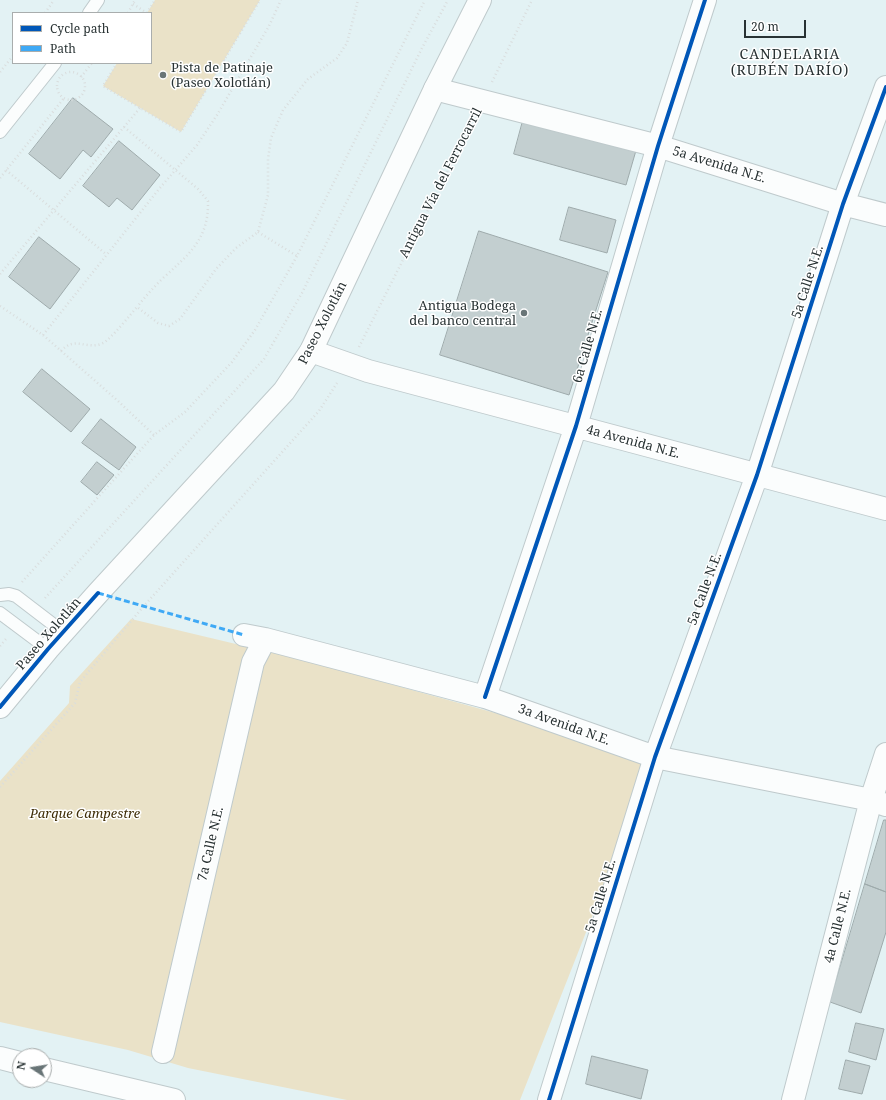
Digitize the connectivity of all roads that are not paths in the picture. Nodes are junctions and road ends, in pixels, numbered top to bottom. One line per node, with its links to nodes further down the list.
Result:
1 (98, 0): 4 (lane)
2 (480, 0): 7 (street, Paseo Xolotlán)
3 (705, 0): 9 (street, 6a Calle N.E.)
4 (90, 12)
5 (54, 64): 8 (lane)
6 (886, 87): 10 (street, 5a Calle N.E.)
7 (435, 89): 9 (street, 5a Avenida N.E.); 12 (street, Paseo Xolotlán)
8 (0, 132)
9 (658, 146): 10 (street, 5a Avenida N.E.); 13 (street, 6a Calle N.E.)
10 (843, 204): 11 (street, 5a Avenida N.E.); 14 (street, 5a Calle N.E.)
11 (886, 215)
12 (311, 351): 13 (street, 4a Avenida N.E.); 18 (street, Paseo Xolotlán)
13 (576, 426): 14 (street, 4a Avenida N.E.); 22 (street, 6a Calle N.E.)
14 (757, 475): 15 (street, 4a Avenida N.E.); 25 (street, 5a Calle N.E.)
15 (886, 509)
16 (0, 595): 18 (lane)
17 (0, 613): 21 (lane)
18 (63, 632): 21 (street, Paseo Xolotlán)
19 (244, 635): 20 (street, 3a Avenida N.E.)
20 (265, 639): 22 (street, 3a Avenida N.E.); 27 (street, 7a Calle N.E.)
21 (48, 649): 23 (street, Paseo Xolotlán)
22 (485, 697): 25 (street, 3a Avenida N.E.)
23 (0, 707)
24 (886, 754): 26 (street, 4a Calle N.E.)
25 (655, 757): 26 (street, 3a Avenida N.E.); 32 (street, 5a Calle N.E.)
26 (878, 803): 33 (street, 4a Calle N.E.)
27 (163, 1052)
28 (0, 1058): 29 (street)
29 (12, 1061)
30 (52, 1071): 31 (street)
31 (174, 1100)
32 (549, 1100)
33 (793, 1100)

